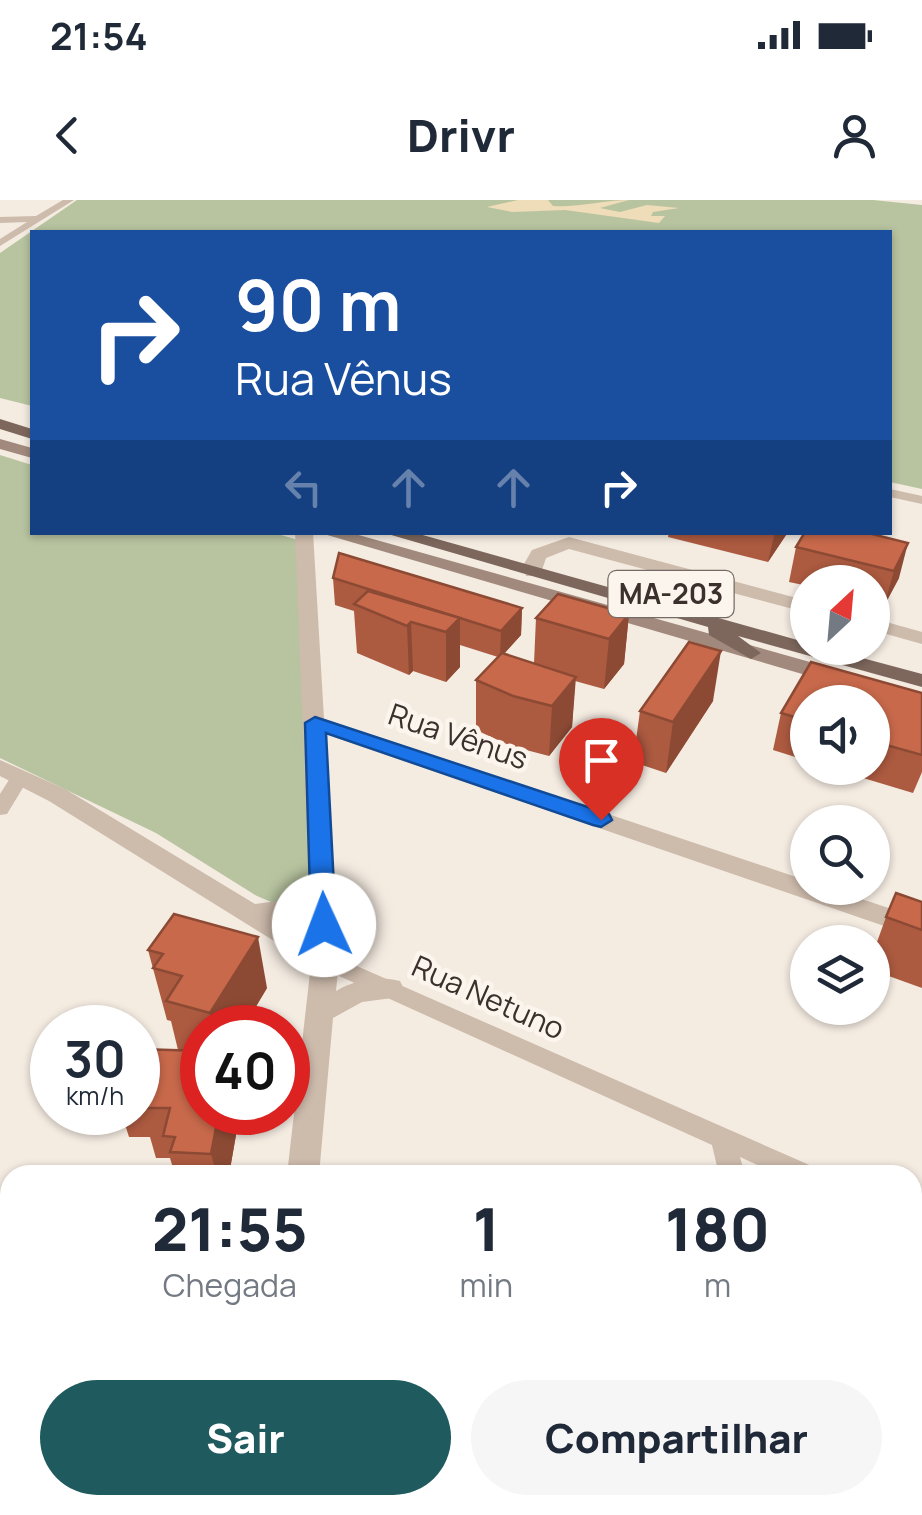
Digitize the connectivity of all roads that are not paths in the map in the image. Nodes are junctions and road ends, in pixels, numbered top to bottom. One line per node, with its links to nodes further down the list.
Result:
1 (69, 200): 2 (street)
2 (40, 219): 3 (street); 4 (street)
3 (0, 220)
4 (0, 244)
5 (0, 412): 6 (main road)
6 (30, 420)
7 (0, 424): 8 (main road)
8 (30, 433)
9 (0, 444): 10 (main road)
10 (30, 453)
11 (892, 493): 12 (street)
12 (922, 500)
13 (319, 535): 23 (main road); 28 (street)
14 (403, 535): 17 (main road, MA-203)
15 (452, 535): 17 (main road, MA-203)
16 (568, 538): 17 (street); 18 (street)
17 (534, 565): 19 (main road, MA-203); 20 (main road, MA-203)
18 (790, 602)
19 (700, 619): 23 (main road); 26 (main road, MA-203)
20 (790, 628)
21 (890, 629): 22 (street)
22 (922, 638)
23 (751, 652): 27 (main road)
24 (890, 654): 25 (main road)
25 (922, 663)
26 (922, 680)
27 (922, 702)
28 (315, 723): 31 (street); 33 (street, Rua Vênus)
29 (11, 772): 30 (street); 32 (street, Rua Netuno)
30 (0, 809)
31 (322, 890): 32 (street); 34 (street)
32 (249, 915): 34 (street, Rua Netuno)
33 (922, 928)
34 (325, 960): 35 (street, Rua Netuno); 36 (street)
35 (390, 990): 36 (street); 37 (street, Rua Netuno)
36 (320, 1013): 38 (street)
37 (723, 1140): 39 (street); 40 (street, Rua Netuno)
38 (304, 1165)
39 (729, 1165)
40 (782, 1165)

